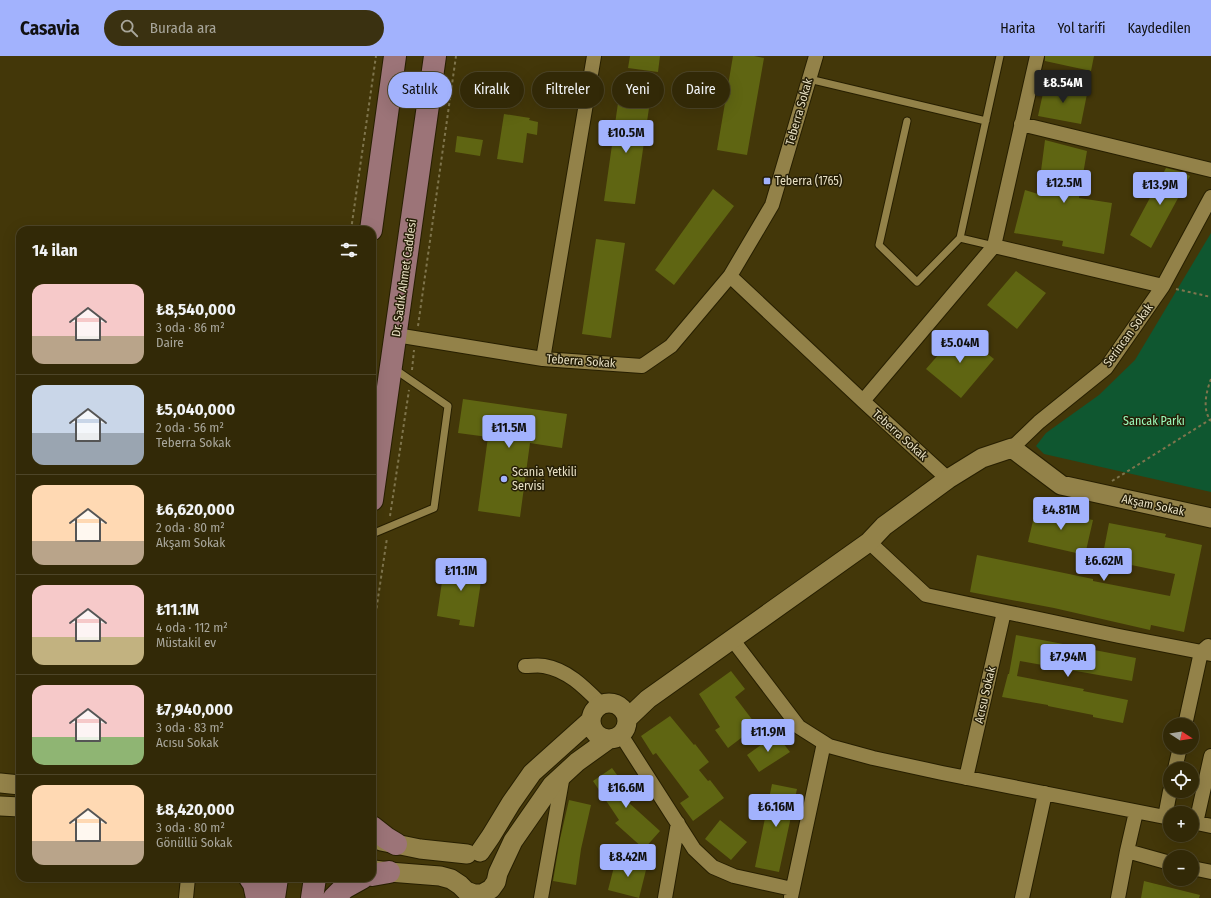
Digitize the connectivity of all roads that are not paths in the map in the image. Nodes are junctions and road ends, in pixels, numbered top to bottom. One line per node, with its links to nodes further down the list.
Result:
1 (395, 56): 13 (main road)
2 (435, 56): 18 (main road, Dr. Sadık Ahmet Caddesi)
3 (594, 56): 19 (street)
4 (816, 56): 7 (street, Teberra Sokak)
5 (1000, 56): 9 (lane)
6 (1037, 56): 10 (street)
7 (808, 79): 9 (lane); 16 (street, Teberra Sokak)
8 (907, 121): 14 (lane)
9 (986, 121): 14 (lane)
10 (1021, 124): 11 (street); 15 (street)
11 (1211, 170)
12 (1211, 196): 17 (street, Serincan Sokak)
13 (372, 226)
14 (960, 238): 15 (lane)
15 (994, 246): 17 (street); 21 (street)
16 (730, 276): 19 (street, Teberra Sokak); 21 (street, Teberra Sokak)
17 (1163, 286): 22 (street, Serincan Sokak)
18 (396, 335): 19 (street, Teberra Sokak); 20 (main road, Dr. Sadık Ahmet Caddesi)
19 (543, 359)
20 (391, 366): 23 (main road, Dr. Sadık Ahmet Caddesi); 26 (lane)
21 (863, 402): 24 (street, Teberra Sokak)
22 (1012, 448): 24 (street); 25 (street, Akşam Sokak)
23 (376, 472)
24 (948, 479): 27 (street)
25 (1211, 518)
26 (376, 532)
27 (869, 542): 28 (street); 29 (street)
28 (1004, 612): 30 (street); 37 (street, Acısu Sokak)
29 (732, 640): 33 (street); 34 (street)
30 (1208, 650): 32 (street)
31 (525, 666): 33 (street)
32 (1187, 718)
33 (612, 721): 36 (street); 46 (street); 53 (street)
34 (824, 743): 37 (street); 65 (street)
35 (1211, 756): 42 (street)
36 (563, 775): 58 (street); 72 (street)
37 (966, 778): 40 (street)
38 (0, 783): 39 (street)
39 (16, 785)
40 (1045, 793): 44 (street); 74 (street)
41 (0, 806): 43 (street)
42 (1198, 806)
43 (16, 807)
44 (1136, 812): 45 (street); 52 (street)
45 (1163, 817)
46 (678, 823): 65 (street); 73 (street)
47 (1199, 823): 48 (street)
48 (1211, 826)
49 (376, 830): 51 (main road)
50 (376, 840): 51 (street)
51 (396, 844): 53 (street)
52 (1127, 851): 54 (street); 75 (street)
53 (473, 853): 58 (street); 64 (street)
54 (1163, 861)
55 (1199, 869): 57 (street)
56 (378, 872): 64 (street)
57 (1211, 872)
58 (498, 873): 66 (street)
59 (188, 882): 67 (street)
60 (253, 882): 68 (main road)
61 (276, 882): 69 (main road)
62 (314, 882): 70 (main road)
63 (355, 882): 71 (main road)
64 (460, 885): 66 (street)
65 (791, 893)
66 (483, 896)
67 (186, 898)
68 (257, 898)
69 (274, 898)
70 (312, 898)
71 (334, 898)
72 (541, 898)
73 (665, 898)
74 (1022, 898)
75 (1118, 898)

